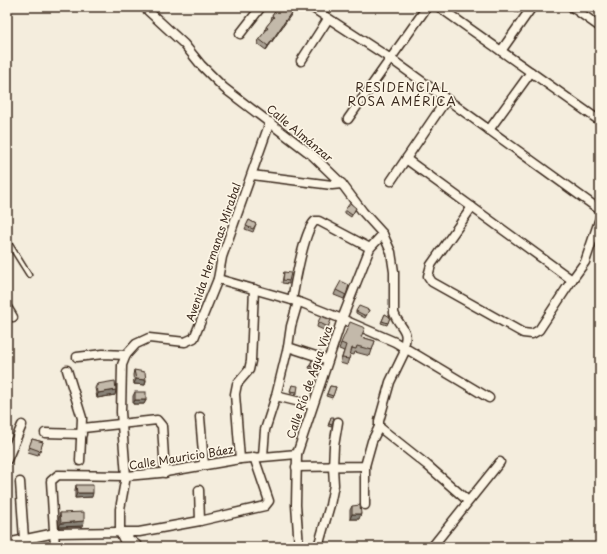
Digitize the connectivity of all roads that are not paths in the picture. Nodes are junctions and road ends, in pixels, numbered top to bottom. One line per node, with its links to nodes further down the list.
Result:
1 (144, 7): 18 (street, Calle Almánzar)
2 (261, 7): 10 (street)
3 (311, 7): 8 (street)
4 (428, 7): 12 (street)
5 (439, 7): 11 (street)
6 (532, 7): 11 (street)
7 (572, 7): 9 (street)
8 (328, 19): 12 (street); 13 (street)
9 (600, 27)
10 (240, 34)
11 (501, 51): 14 (street)
12 (391, 59): 15 (street); 16 (street)
13 (301, 61)
14 (531, 72): 17 (street); 19 (street)
15 (446, 100): 19 (street); 20 (street)
16 (348, 119)
17 (600, 121)
18 (270, 122): 21 (street, Avenida Hermanas Mirabal); 23 (street, Calle Almánzar)
19 (489, 130): 25 (street)
20 (406, 159): 22 (street); 24 (street)
21 (252, 175): 23 (street); 31 (street, Avenida Hermanas Mirabal)
22 (391, 181)
23 (342, 184): 27 (street, Calle Almánzar)
24 (472, 207): 32 (street); 32 (street)
25 (600, 210)
26 (600, 218): 32 (street)
27 (383, 234): 29 (street, Calle Río de Agua Viva); 39 (street, Calle Almánzar)
28 (7, 240): 30 (lane)
29 (370, 248): 34 (street); 37 (street, Calle Río de Agua Viva)
30 (30, 275)
31 (218, 279): 33 (street); 40 (street, Avenida Hermanas Mirabal)
32 (572, 280)
33 (254, 289): 34 (street); 57 (street)
34 (295, 301): 37 (street); 38 (street)
35 (7, 307): 36 (street)
36 (13, 317)
37 (342, 319): 39 (street); 42 (street, Calle Río de Agua Viva)
38 (288, 347): 42 (street); 44 (street)
39 (405, 348): 45 (street); 51 (street)
40 (126, 355): 41 (street); 49 (street)
41 (77, 356)
42 (328, 360): 46 (street, Calle Río de Agua Viva)
43 (67, 370): 52 (street)
44 (276, 396): 46 (street); 55 (street)
45 (489, 398)
46 (312, 405): 54 (street, Calle Río de Agua Viva)
47 (200, 417): 61 (street)
48 (338, 422): 64 (street)
49 (122, 423): 52 (street); 65 (street); 66 (street)
50 (22, 425): 58 (street)
51 (378, 427): 62 (street); 69 (street)
52 (82, 431): 53 (street); 59 (street)
53 (45, 433)
54 (297, 454): 55 (street, Calle Mauricio Báez); 63 (street, Calle Río de Agua Viva)
55 (263, 456): 56 (street, Calle Mauricio Báez)
56 (254, 458): 57 (street, Calle Mauricio Báez); 71 (street)
57 (240, 459): 61 (street, Calle Mauricio Báez)
58 (7, 460)
59 (80, 461)
60 (500, 462): 69 (street)
61 (204, 466): 65 (street, Calle Mauricio Báez)
62 (365, 466): 64 (street); 70 (street)
63 (296, 467): 64 (street); 79 (street, Calle Río de Agua Viva)
64 (333, 467): 80 (street)
65 (165, 472): 66 (street, Calle Mauricio Báez)
66 (126, 476): 72 (street); 73 (street, Calle Mauricio Báez)
67 (20, 482): 75 (street)
68 (199, 490): 71 (street)
69 (468, 501): 81 (street)
70 (365, 505)
71 (200, 521): 72 (street)
72 (120, 532): 73 (street); 76 (street); 78 (street)
73 (55, 534): 75 (street); 77 (street)
74 (7, 542): 75 (street)
75 (22, 542)
76 (138, 546)
77 (55, 547)
78 (128, 547)
79 (299, 547)
80 (318, 547)
81 (432, 547)

